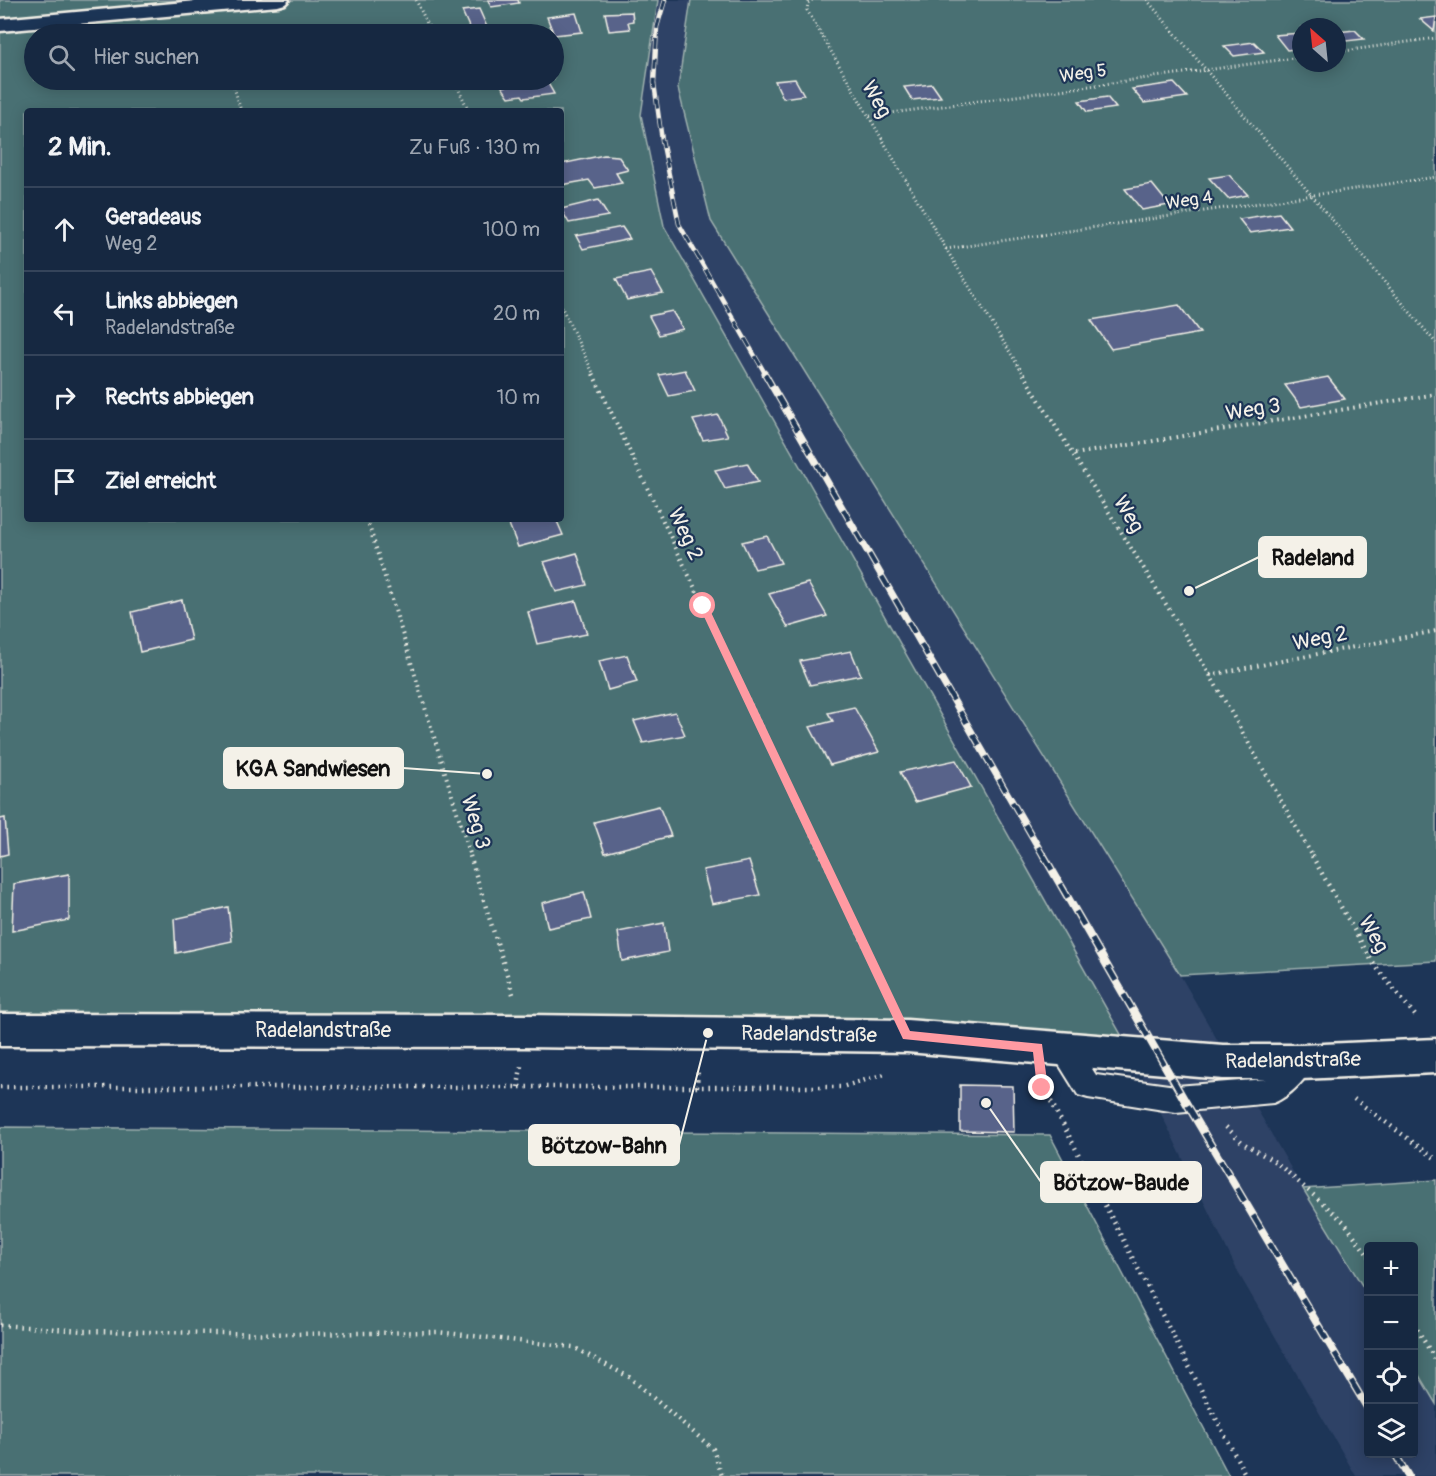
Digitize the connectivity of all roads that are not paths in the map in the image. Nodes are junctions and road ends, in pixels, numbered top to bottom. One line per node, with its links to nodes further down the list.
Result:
1 (278, 0): 2 (street)
2 (0, 25)
3 (0, 1030): 4 (street, Radelandstraße)
4 (1429, 1040)

